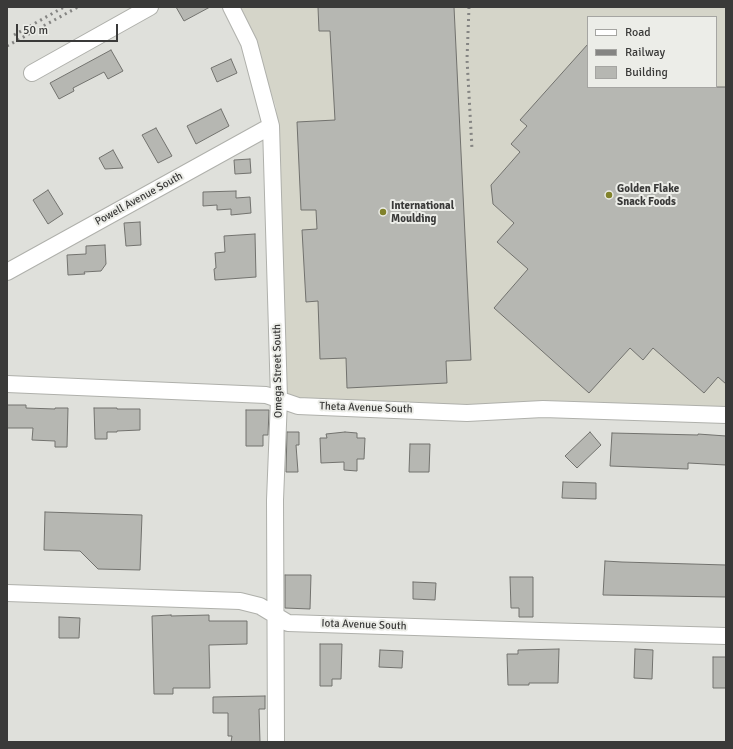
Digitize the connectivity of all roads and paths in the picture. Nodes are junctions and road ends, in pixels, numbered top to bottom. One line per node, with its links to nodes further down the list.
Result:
1 (150, 7): 3 (street)
2 (231, 7): 4 (street, Omega Street South)
3 (32, 73)
4 (271, 126): 5 (street, Powell Avenue South); 7 (street, Omega Street South)
5 (7, 272)
6 (7, 384): 7 (street, Theta Avenue South)
7 (279, 399): 8 (street, Theta Avenue South); 10 (street, Omega Street South)
8 (726, 415)
9 (7, 593): 10 (street, Iota Avenue South)
10 (277, 617): 11 (street, Iota Avenue South); 12 (street, Omega Street South)
11 (726, 636)
12 (276, 742)

